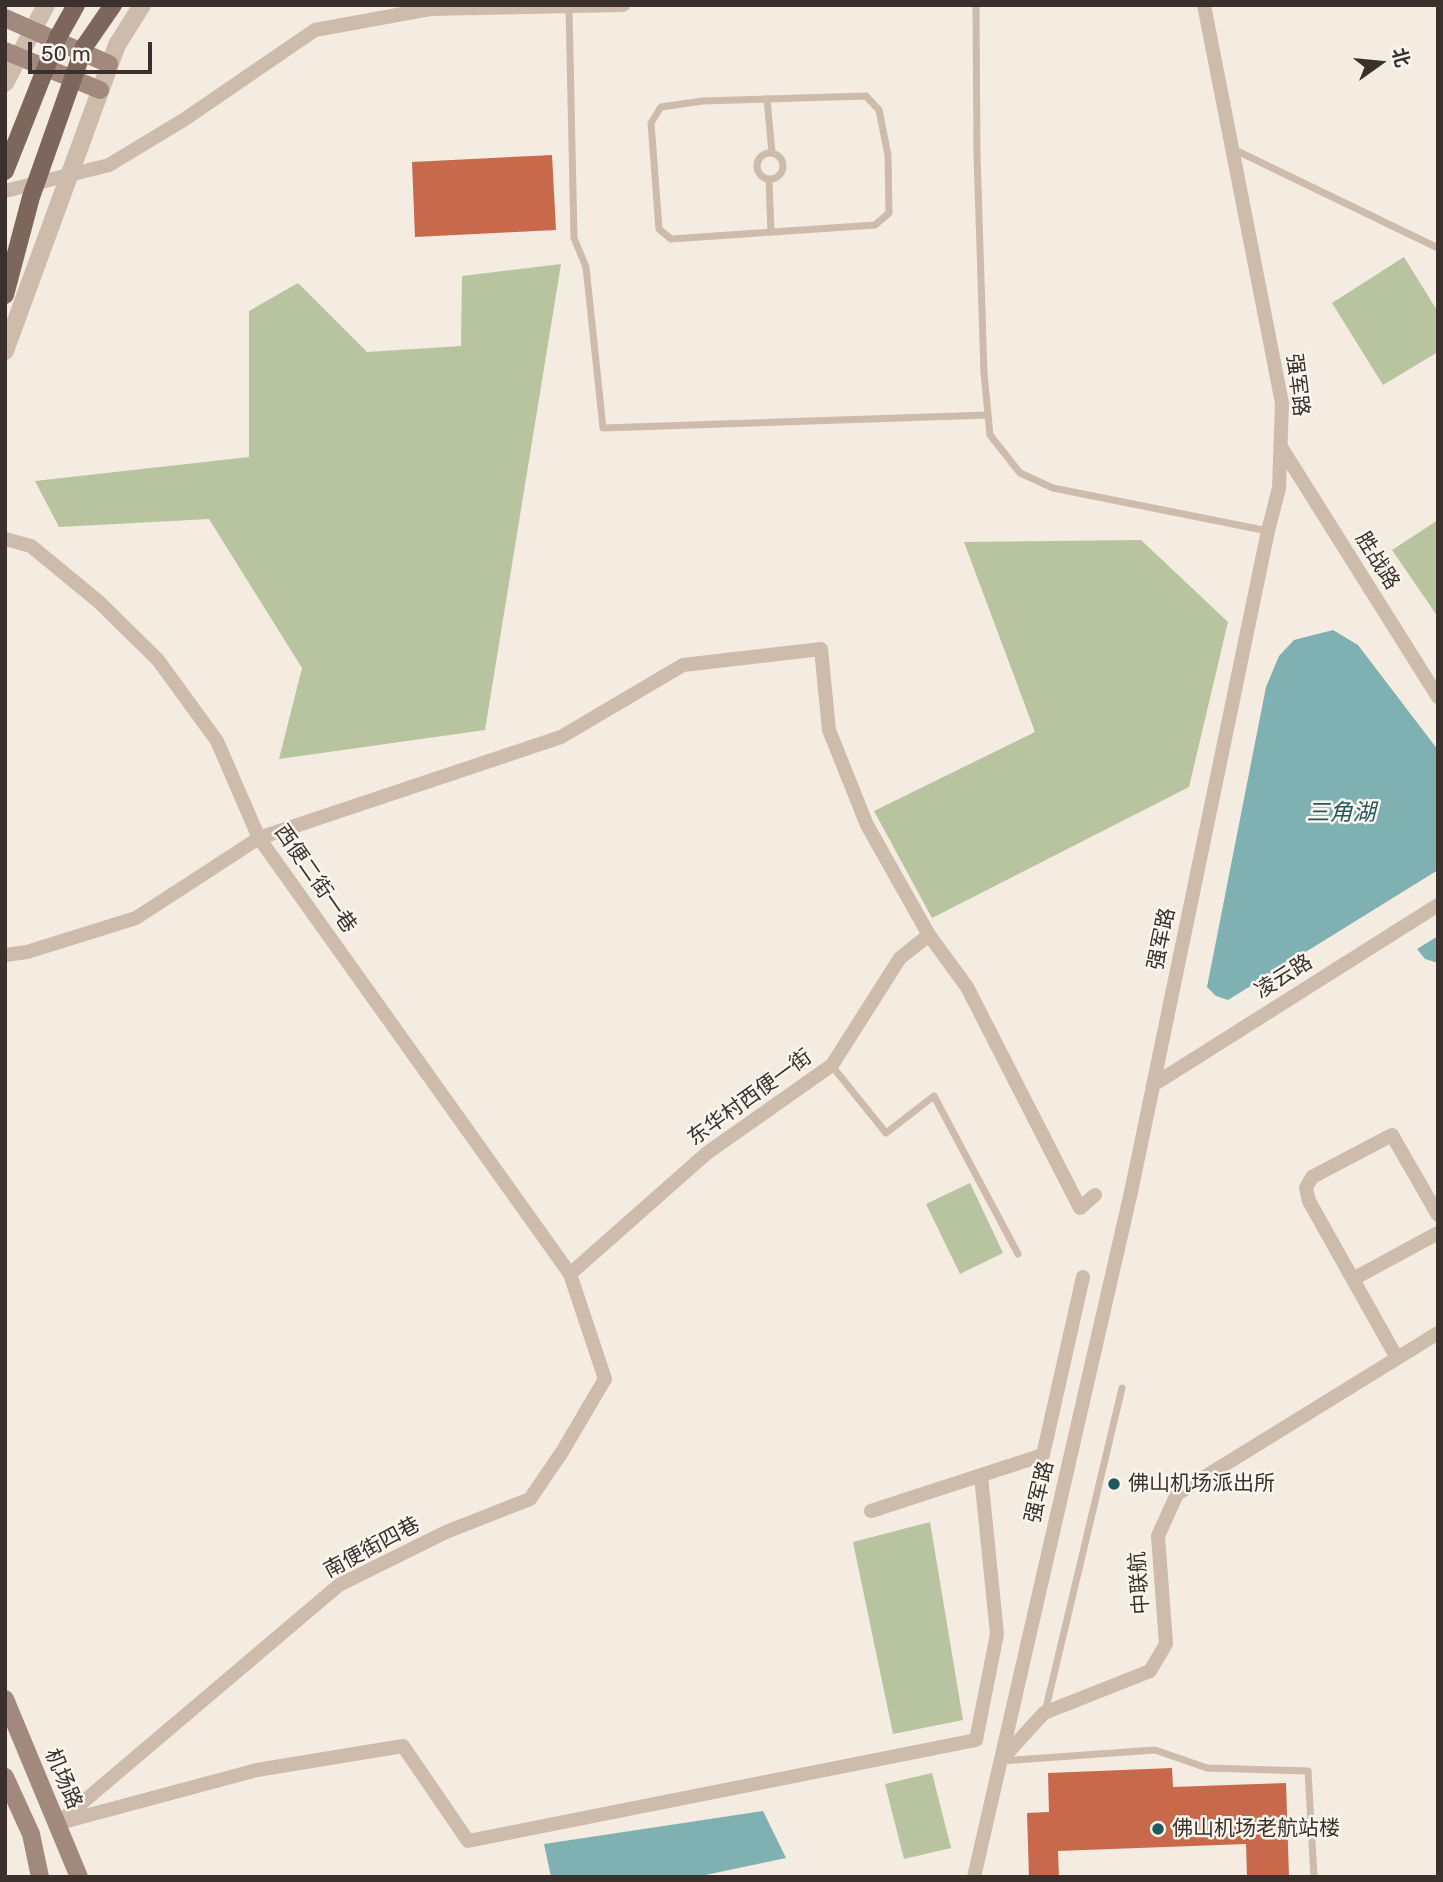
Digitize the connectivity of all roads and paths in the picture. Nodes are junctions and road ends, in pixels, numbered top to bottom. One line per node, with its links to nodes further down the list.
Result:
1 (46, 5): 10 (street)
2 (76, 5): 18 (main road, bridge)
3 (113, 5): 24 (main road, bridge)
4 (142, 5): 12 (street)
5 (623, 5): 8 (street)
6 (976, 5): 26 (lane)
7 (1204, 5): 16 (street, 强军路)
8 (569, 8): 19 (street); 26 (lane)
9 (5, 19): 10 (main road)
10 (31, 32): 11 (street); 12 (main road)
11 (12, 54): 13 (street); 14 (main road)
12 (109, 65): 14 (street)
13 (5, 83)
14 (100, 90): 19 (street)
15 (767, 99): 17 (lane); 22 (lane); 22 (lane)
16 (1232, 149): 23 (lane); 27 (street, 强军路)
17 (772, 153): 20 (lane); 20 (lane)
18 (5, 171)
19 (66, 177): 21 (street); 25 (street)
20 (769, 180): 22 (lane)
21 (5, 191)
22 (771, 232)
23 (1438, 248)
24 (5, 295)
25 (5, 351)
26 (988, 415): 28 (lane)
27 (1281, 447): 28 (street, 强军路); 30 (street, 胜战路)
28 (1268, 531): 36 (street, 强军路)
29 (5, 539): 31 (street, 西便二街一巷)
30 (1438, 697)
31 (259, 838): 33 (street); 34 (street); 41 (street, 西便二街一巷)
32 (1438, 905): 36 (street, 凌云路)
33 (929, 935): 35 (street, 东华村西便一街); 37 (street)
34 (5, 955)
35 (832, 1065): 40 (lane); 41 (street, 东华村西便一街)
36 (1153, 1085): 51 (street, 强军路)
37 (1095, 1195)
38 (1438, 1215): 43 (street)
39 (1438, 1233): 43 (street)
40 (1018, 1254)
41 (570, 1274): 53 (street, 南便街四巷)
42 (1083, 1278): 47 (street)
43 (1353, 1279): 45 (street)
44 (1438, 1333): 45 (street, 中联航)
45 (1398, 1358): 50 (street, 中联航)
46 (1122, 1388): 50 (lane)
47 (981, 1476): 48 (street); 53 (street)
48 (871, 1511)
49 (5, 1699): 53 (main road, 机场路)
50 (1044, 1713): 51 (street, 中联航)
51 (1000, 1761): 57 (street, 强军路); 58 (lane)
52 (5, 1777): 54 (main road)
53 (57, 1824): 54 (main road); 56 (main road, 机场路)
54 (31, 1833): 55 (main road)
55 (40, 1877)
56 (79, 1877)
57 (974, 1877)
58 (1314, 1877)

